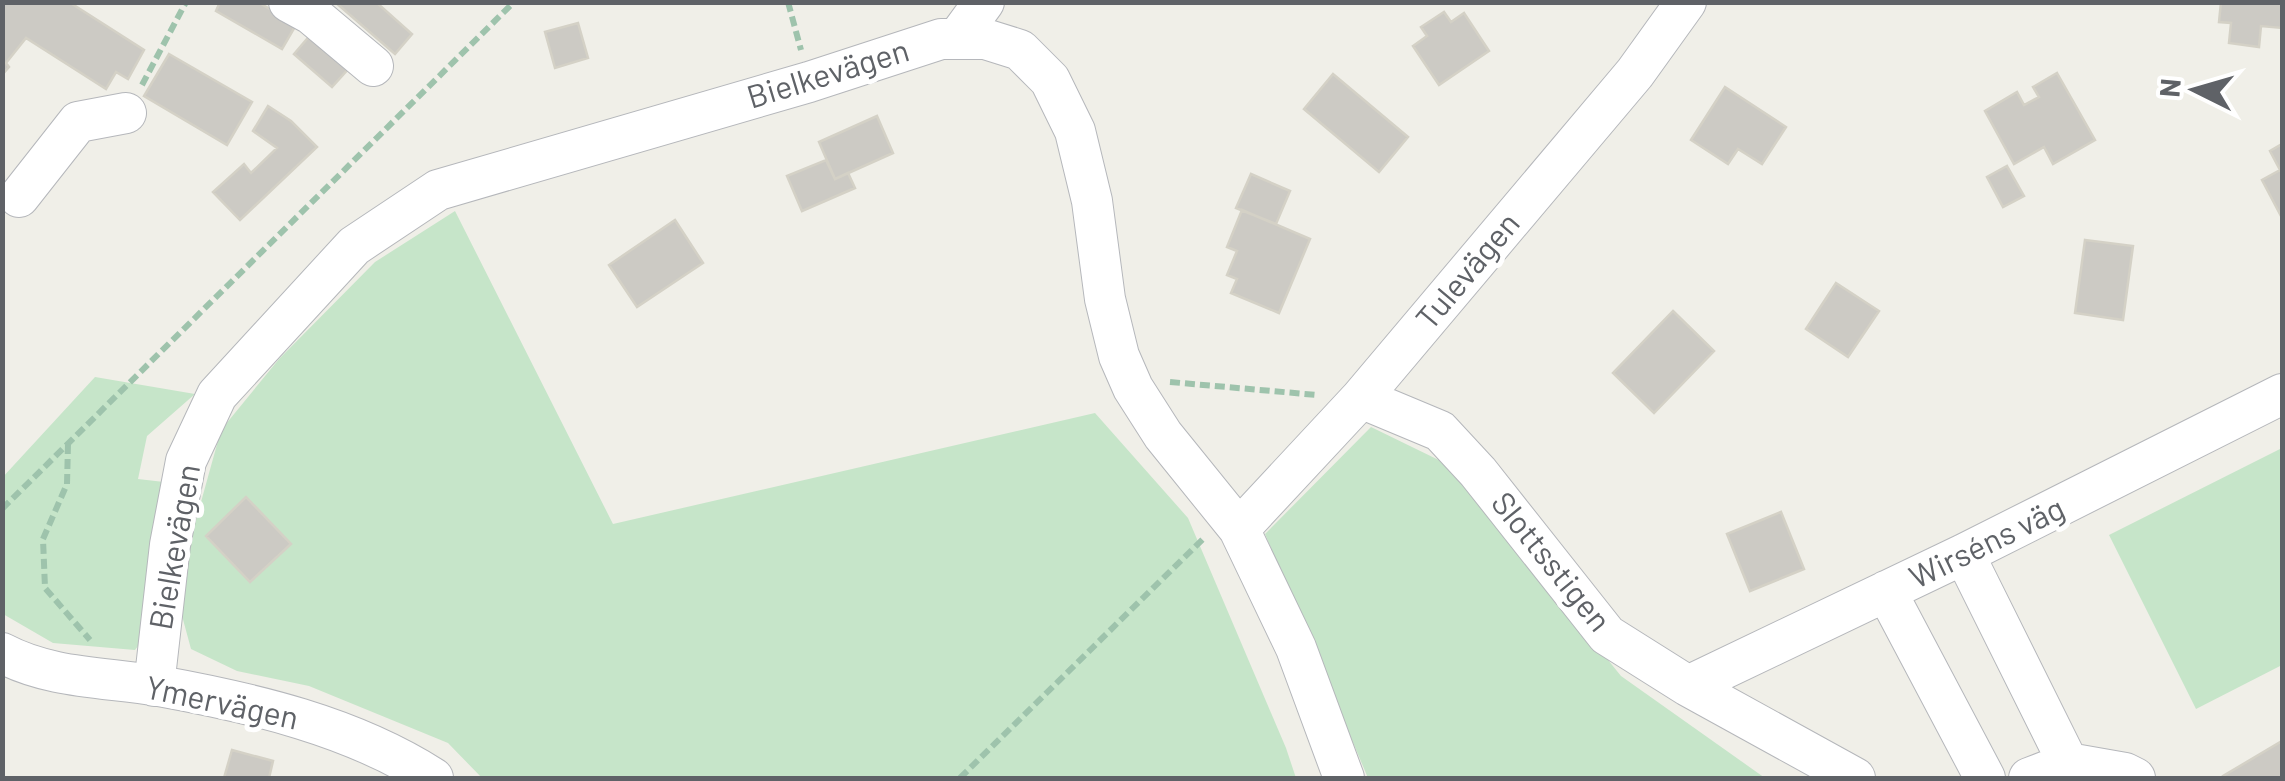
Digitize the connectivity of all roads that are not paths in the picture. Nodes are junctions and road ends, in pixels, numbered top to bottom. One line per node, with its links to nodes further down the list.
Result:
1 (289, 2): 5 (street)
2 (984, 2): 4 (street)
3 (1686, 2): 9 (street, Tulevägen)
4 (957, 39): 10 (street, Bielkevägen); 14 (street, Bielkevägen)
5 (374, 66)
6 (126, 114): 7 (street)
7 (18, 196)
8 (2282, 394): 11 (street, Wirséns väg)
9 (1361, 398): 10 (street, Tulevägen); 15 (street, Slottsstigen)
10 (1233, 522): 18 (street, Bielkevägen)
11 (1964, 554): 12 (street, Wirséns väg); 16 (street)
12 (1886, 592): 15 (street, Wirséns väg); 20 (street)
13 (6, 660): 14 (street, Ymervägen)
14 (154, 686): 17 (street, Ymervägen)
15 (1688, 686): 19 (street, Slottsstigen)
16 (2068, 763): 21 (street); 22 (street)
17 (433, 778)
18 (1344, 778)
19 (1855, 778)
20 (1986, 778)
21 (2029, 778)
22 (2135, 778)

